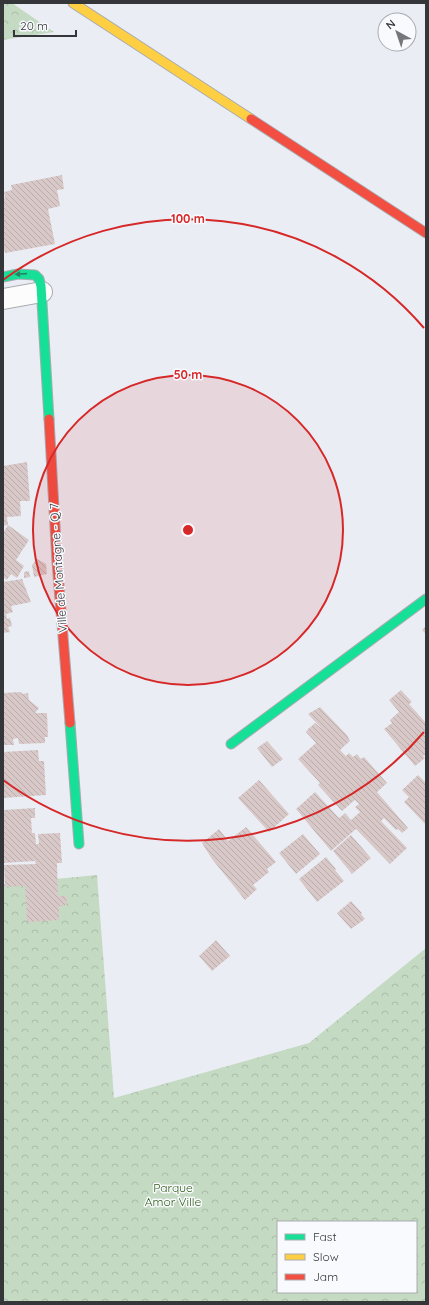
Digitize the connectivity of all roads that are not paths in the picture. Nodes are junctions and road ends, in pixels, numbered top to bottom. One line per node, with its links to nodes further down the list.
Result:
1 (73, 3): 2 (street)
2 (426, 233)
3 (3, 277): 4 (street, Ville de Montagne - Q 7, one-way to 3)
4 (42, 292): 5 (street); 8 (street, Ville de Montagne - Q 7)
5 (3, 299)
6 (426, 599): 7 (street)
7 (231, 744)
8 (79, 844)

